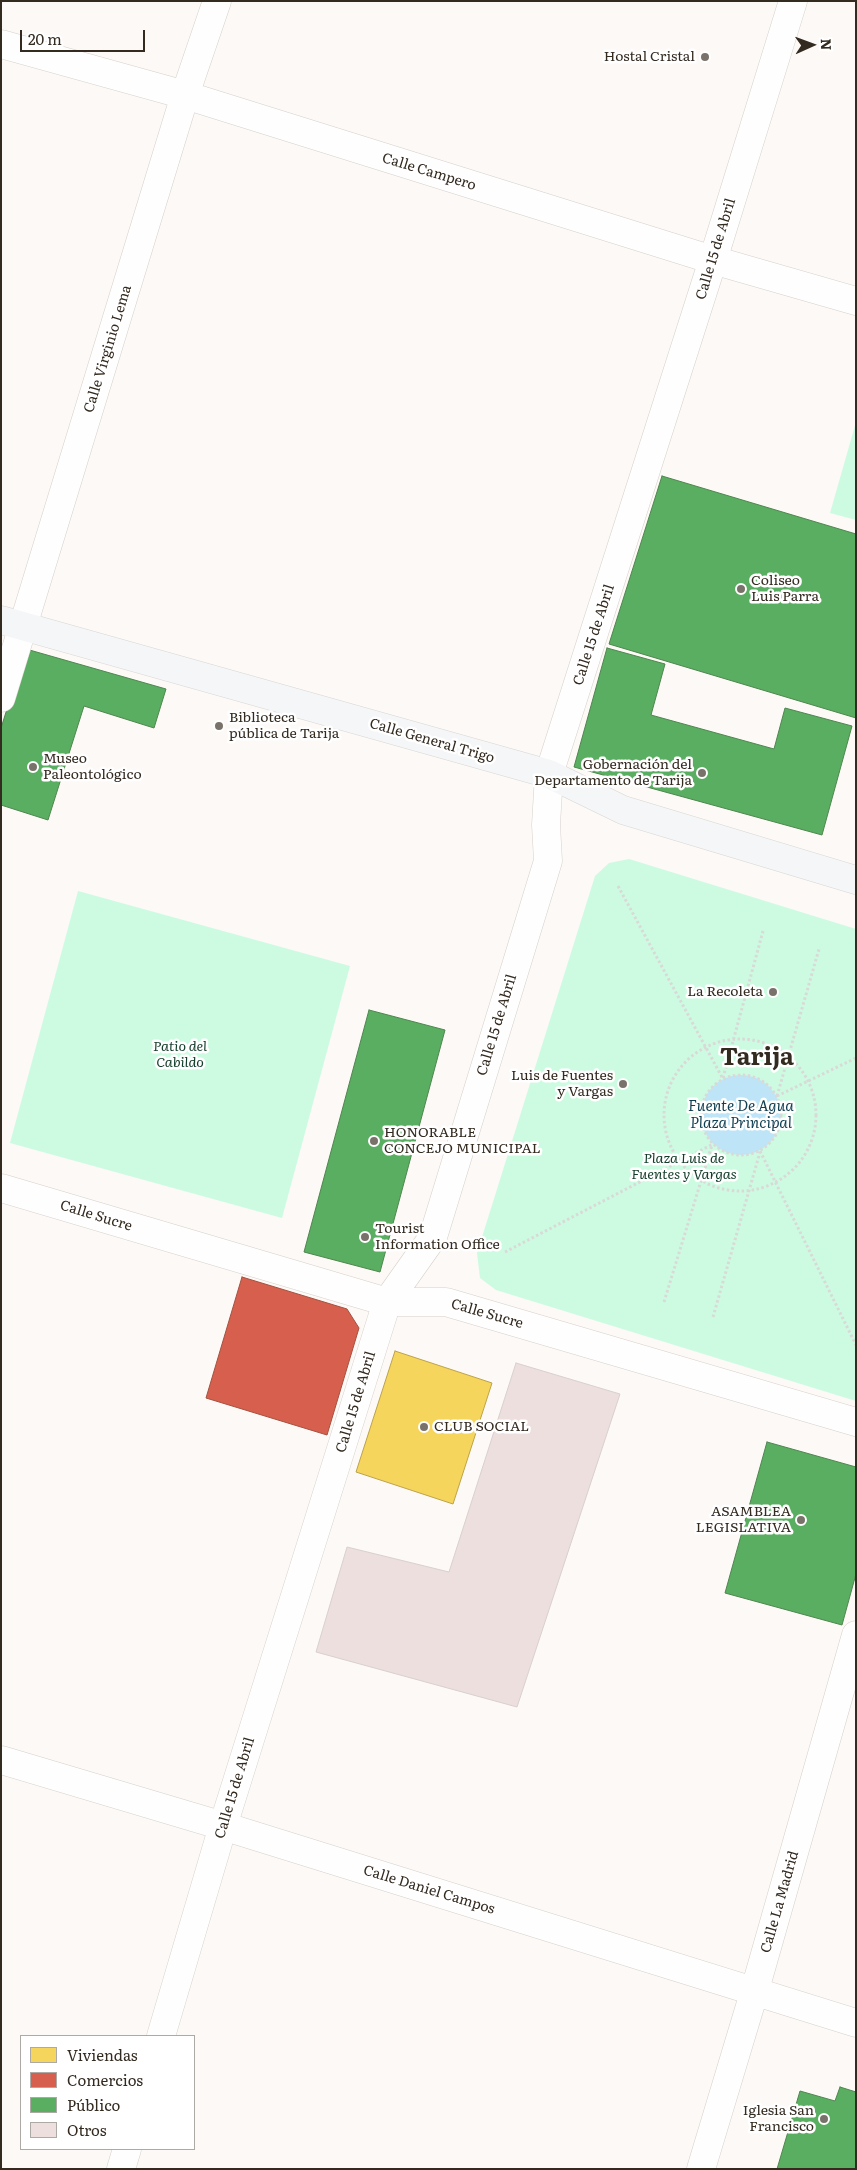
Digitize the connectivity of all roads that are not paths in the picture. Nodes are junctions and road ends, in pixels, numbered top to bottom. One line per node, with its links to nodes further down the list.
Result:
1 (216, 1): 4 (street, Calle Virginio Lema)
2 (793, 1): 5 (street, Calle 15 de Abril)
3 (1, 44): 4 (street, Calle Campero)
4 (185, 95): 5 (street, Calle Campero); 7 (street, Calle Virginio Lema)
5 (713, 260): 6 (street, Calle Campero); 9 (street, Calle 15 de Abril)
6 (856, 302)
7 (12, 623): 8 (street, Calle Virginio Lema); 9 (main road, Calle General Trigo)
8 (1, 698)
9 (549, 774): 10 (main road, Calle General Trigo); 12 (street, Calle 15 de Abril)
10 (856, 880)
11 (1, 1188): 12 (street, Calle Sucre)
12 (387, 1302): 13 (street, Calle Sucre); 16 (street, Calle 15 de Abril)
13 (856, 1422)
14 (856, 1635): 17 (street, Calle La Madrid)
15 (1, 1760): 16 (street, Calle Daniel Campos)
16 (223, 1826): 17 (street, Calle Daniel Campos); 19 (street, Calle 15 de Abril)
17 (754, 1992): 18 (street, Calle Daniel Campos); 22 (street, Calle La Madrid)
18 (856, 2023)
19 (160, 2035)
20 (127, 2150): 21 (street)
21 (122, 2169)
22 (701, 2169)

